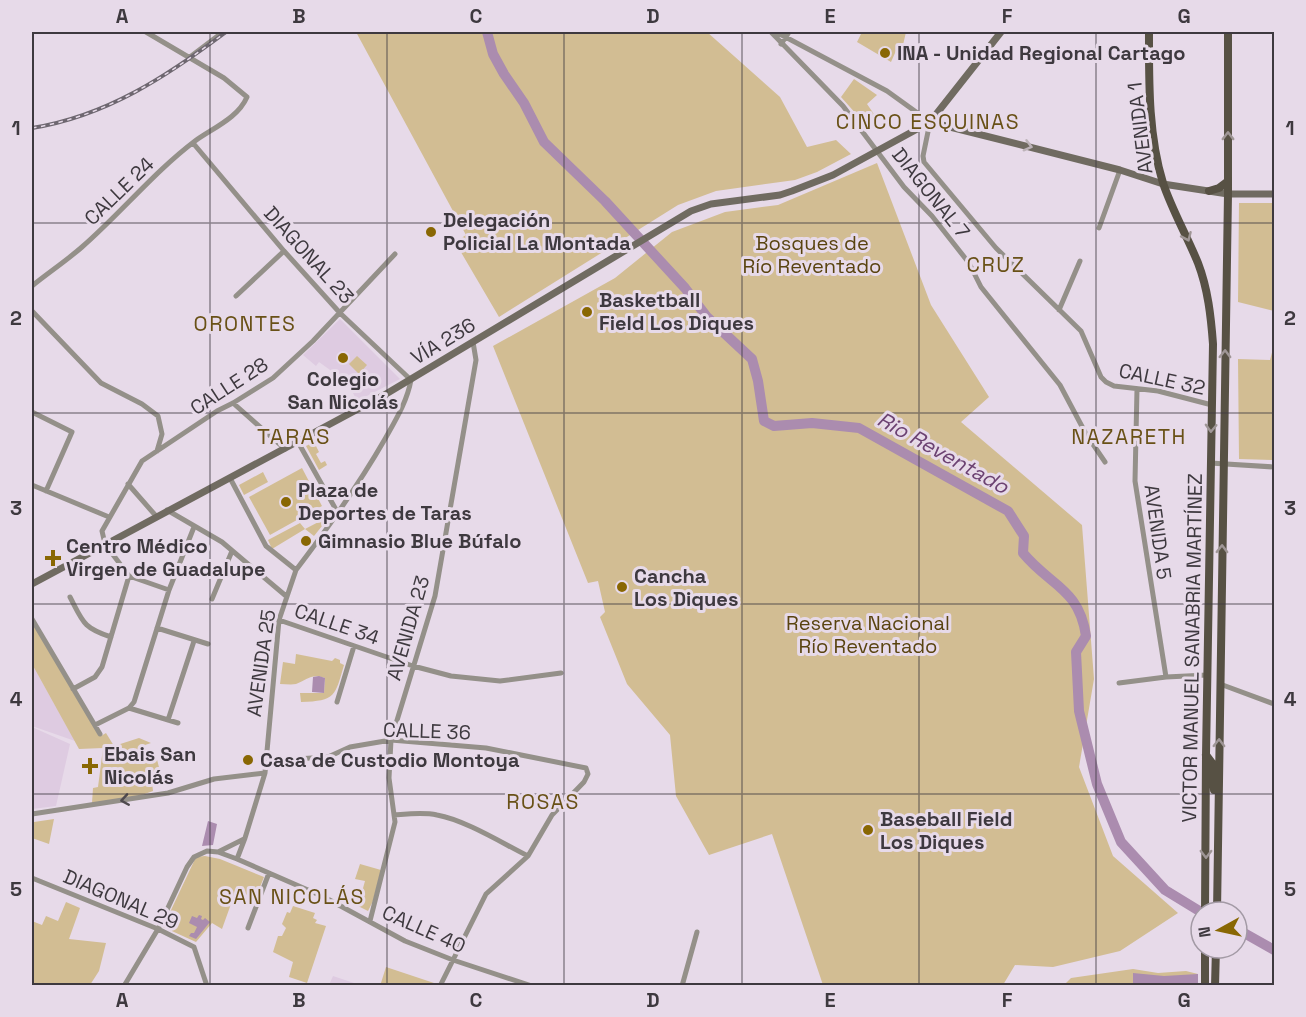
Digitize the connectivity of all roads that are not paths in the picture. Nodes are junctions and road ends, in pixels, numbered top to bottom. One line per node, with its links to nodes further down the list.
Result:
1 (146, 32): 8 (street)
2 (224, 32): 11 (street)
3 (771, 32): 10 (street, DIAGONAL 7)
4 (776, 32): 9 (street)
5 (1000, 32): 12 (main road)
6 (1149, 32): 17 (main road, AVENIDA 1)
7 (1228, 32): 16 (main road, VICTOR MANUEL SANABRIA MARTÍNEZ, one-way to 7)
8 (155, 34): 11 (street)
9 (787, 34): 10 (street); 12 (street)
10 (781, 44): 14 (street, DIAGONAL 7)
11 (190, 57): 13 (street, CALLE 24)
12 (930, 122): 14 (main road, VÍA 236); 15 (main road, one-way to 15); 27 (street)
13 (193, 143): 22 (street, DIAGONAL 23); 25 (street, CALLE 24)
14 (876, 150): 30 (main road, VÍA 236); 39 (street, DIAGONAL 7)
15 (1119, 170): 17 (main road); 21 (street)
16 (1227, 182): 18 (main road); 19 (main road, VICTOR MANUEL SANABRIA MARTÍNEZ)
17 (1164, 184): 18 (main road); 34 (main road, VICTOR MANUEL SANABRIA MARTÍNEZ, one-way to 34)
18 (1209, 191): 19 (main road)
19 (1228, 194): 20 (main road); 41 (main road, VICTOR MANUEL SANABRIA MARTÍNEZ, one-way to 19)
20 (1275, 194)
21 (1099, 228)
22 (284, 251): 26 (street); 29 (street, DIAGONAL 23)
23 (395, 254): 29 (street, CALLE 28)
24 (1080, 261): 27 (street)
25 (32, 286)
26 (236, 296)
27 (1059, 310): 32 (street, CALLE 32)
28 (32, 311): 38 (street)
29 (340, 313): 31 (street, DIAGONAL 23); 33 (street, CALLE 28)
30 (473, 342): 31 (main road, VÍA 236); 70 (street, AVENIDA 23)
31 (411, 380): 36 (main road, VÍA 236); 50 (street, AVENIDA 25)
32 (1137, 389): 34 (street, CALLE 32); 73 (street, AVENIDA 5)
33 (233, 403): 37 (street); 38 (street, CALLE 28)
34 (1212, 405): 40 (main road, VICTOR MANUEL SANABRIA MARTÍNEZ, one-way to 40)
35 (32, 415): 48 (street)
36 (298, 442): 37 (main road, VÍA 236); 50 (street)
37 (285, 448): 45 (main road, VÍA 236)
38 (157, 451): 47 (street, CALLE 28)
39 (1105, 462)
40 (1210, 464): 41 (street); 43 (main road, VICTOR MANUEL SANABRIA MARTÍNEZ)
41 (1224, 464): 42 (street); 44 (main road, VICTOR MANUEL SANABRIA MARTÍNEZ)
42 (1275, 467)
43 (1210, 475): 44 (main road); 72 (main road, VICTOR MANUEL SANABRIA MARTÍNEZ)
44 (1223, 476): 75 (main road, VICTOR MANUEL SANABRIA MARTÍNEZ, one-way to 44)
45 (230, 478): 49 (main road, VÍA 236); 56 (street)
46 (32, 484): 48 (street)
47 (128, 484): 51 (street); 52 (street, CALLE 28)
48 (46, 491): 52 (street)
49 (167, 510): 51 (main road, VÍA 236); 53 (street)
50 (339, 515): 56 (street, AVENIDA 25)
51 (156, 516): 54 (main road, VÍA 236)
52 (109, 517): 54 (street, CALLE 28)
53 (194, 527): 55 (street); 59 (street)
54 (105, 544): 57 (street); 58 (main road, VÍA 236)
55 (232, 551): 60 (street); 62 (street)
56 (296, 570): 60 (street, AVENIDA 25)
57 (129, 576): 59 (street); 66 (street)
58 (32, 584)
59 (169, 590): 65 (street)
60 (286, 596): 64 (street, AVENIDA 25)
61 (70, 597): 66 (street)
62 (212, 599)
63 (32, 619): 76 (street)
64 (279, 620): 69 (street, CALLE 34); 87 (street, AVENIDA 25)
65 (157, 628): 67 (street); 80 (street)
66 (111, 637): 76 (street)
67 (194, 641): 68 (street); 81 (street)
68 (208, 644)
69 (354, 646): 70 (street, CALLE 34); 78 (street)
70 (413, 666): 71 (street, CALLE 34); 85 (street, AVENIDA 23)
71 (561, 673)
72 (1207, 675): 73 (street); 86 (main road, VICTOR MANUEL SANABRIA MARTÍNEZ)
73 (1166, 677): 74 (street)
74 (1119, 683)
75 (1220, 684): 79 (street); 89 (main road, VICTOR MANUEL SANABRIA MARTÍNEZ, one-way to 75)
76 (73, 689): 83 (street)
77 (1275, 696): 79 (street)
78 (337, 702)
79 (1273, 703)
80 (129, 708): 81 (street); 83 (street)
81 (168, 720): 82 (street)
82 (178, 723)
83 (95, 725): 84 (street)
84 (100, 734)
85 (391, 740): 87 (street, CALLE 36); 91 (street, AVENIDA 23); 94 (street, CALLE 36)
86 (1206, 755): 89 (main road); 98 (main road, VICTOR MANUEL SANABRIA MARTÍNEZ, one-way to 98)
87 (265, 761): 88 (street, AVENIDA 25)
88 (265, 773): 90 (street, one-way to 90); 92 (street, AVENIDA 25)
89 (1218, 800): 99 (main road, VICTOR MANUEL SANABRIA MARTÍNEZ)
90 (32, 814)
91 (394, 815): 94 (street); 100 (street, AVENIDA 23)
92 (245, 838): 93 (street); 95 (street, AVENIDA 25)
93 (218, 852): 95 (street, CALLE 40); 102 (street, CALLE 40)
94 (528, 856): 104 (street)
95 (237, 859): 96 (street, CALLE 40)
96 (269, 873): 100 (street, CALLE 40); 101 (street)
97 (32, 878): 102 (street, DIAGONAL 29)
98 (1205, 900)
99 (1217, 900)
100 (370, 921): 104 (street, CALLE 40)
101 (248, 928)
102 (158, 929): 107 (street); 108 (street, DIAGONAL 29)
103 (698, 932): 111 (street)
104 (453, 960): 109 (street); 110 (street, CALLE 40)
105 (1205, 960): 112 (main road)
106 (1216, 960): 113 (main road)
107 (124, 986)
108 (207, 986)
109 (440, 986)
110 (532, 986)
111 (682, 986)
112 (1205, 986)
113 (1215, 986)

